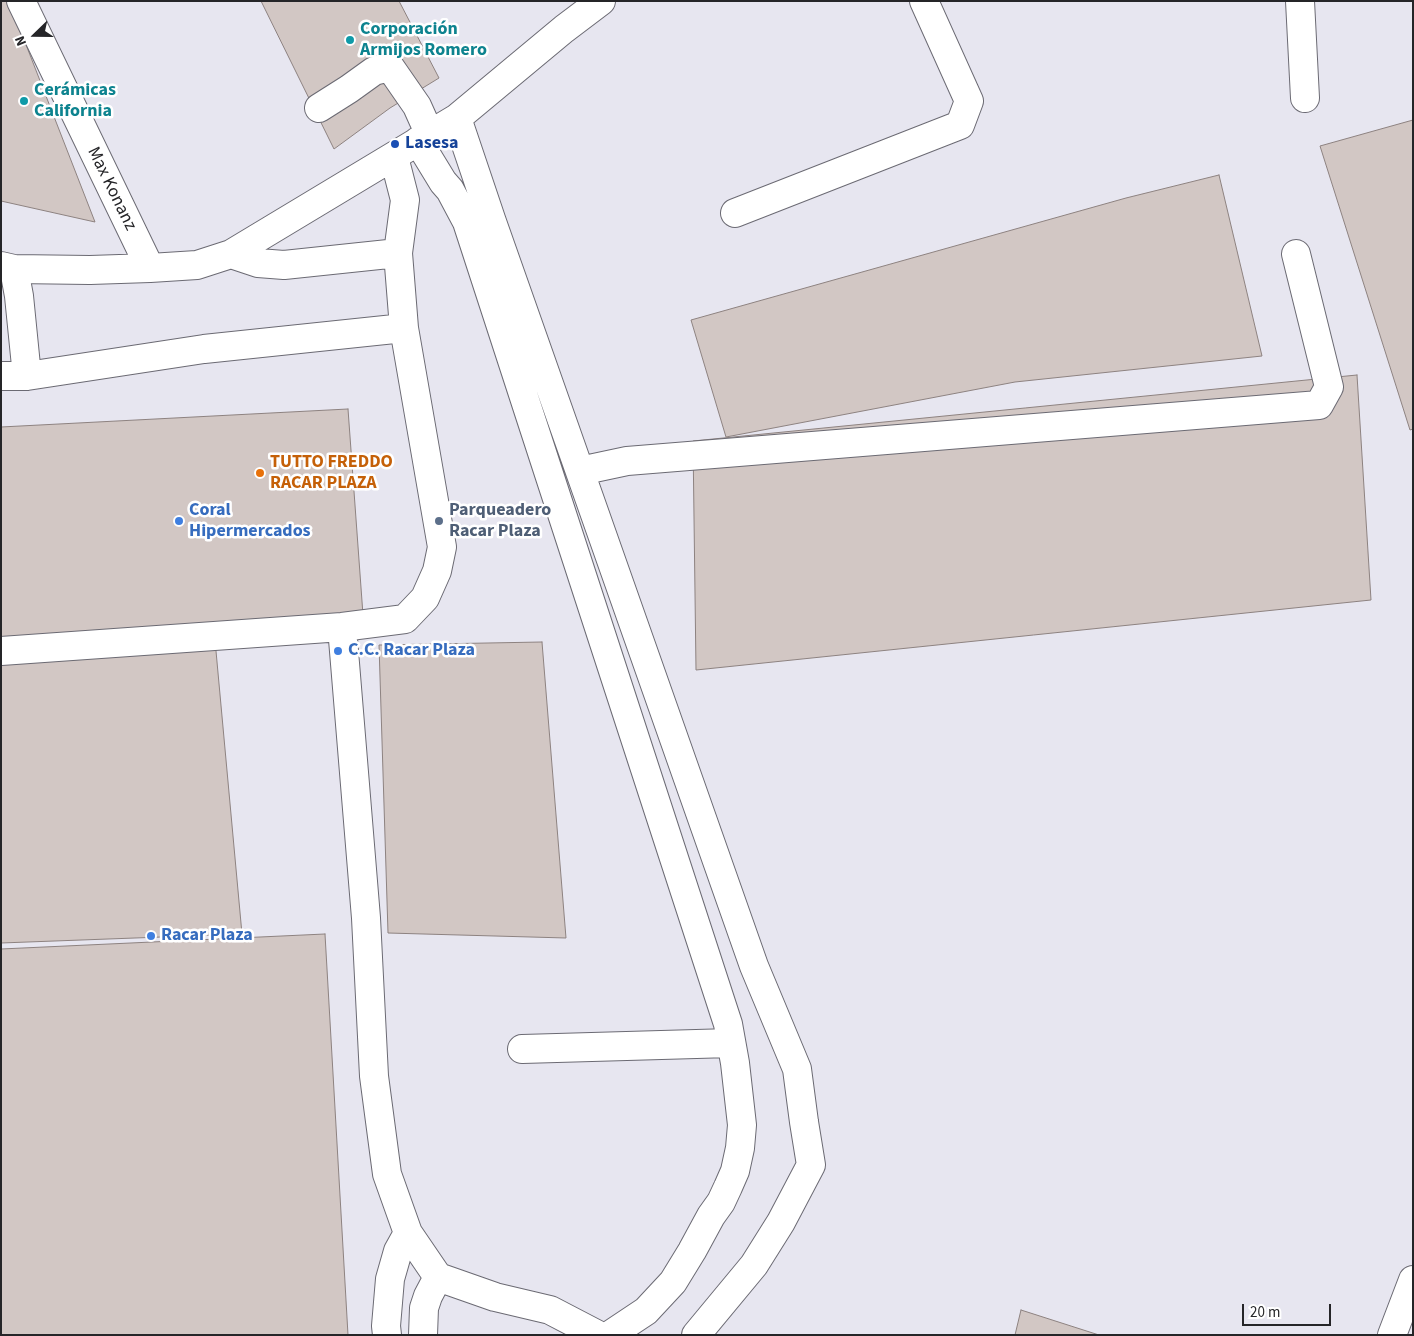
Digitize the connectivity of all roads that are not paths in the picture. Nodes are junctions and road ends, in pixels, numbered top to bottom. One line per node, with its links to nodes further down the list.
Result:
1 (21, 1): 15 (street, Max Konanz)
2 (601, 1): 7 (street)
3 (924, 1): 10 (street)
4 (1300, 1): 5 (street)
5 (1305, 98)
6 (319, 108): 8 (street)
7 (457, 118): 8 (street); 18 (street)
8 (424, 138): 9 (street); 21 (street)
9 (394, 157): 11 (street); 12 (street)
10 (735, 213)
11 (398, 253): 12 (street); 16 (street)
12 (231, 254): 15 (street)
13 (1296, 254): 18 (street)
14 (8, 268): 15 (street); 17 (street)
15 (150, 268)
16 (404, 328): 17 (street); 19 (street)
17 (14, 376)
18 (580, 471): 30 (street)
19 (342, 627): 20 (street); 23 (street)
20 (1, 651)
21 (731, 1043): 22 (street); 29 (street)
22 (522, 1048)
23 (408, 1233): 24 (street); 27 (street)
24 (438, 1277): 26 (street); 28 (street)
25 (1413, 1280): 31 (street)
26 (424, 1329): 27 (street)
27 (387, 1331)
28 (598, 1335)
29 (610, 1335)
30 (696, 1335)
31 (1392, 1335)

